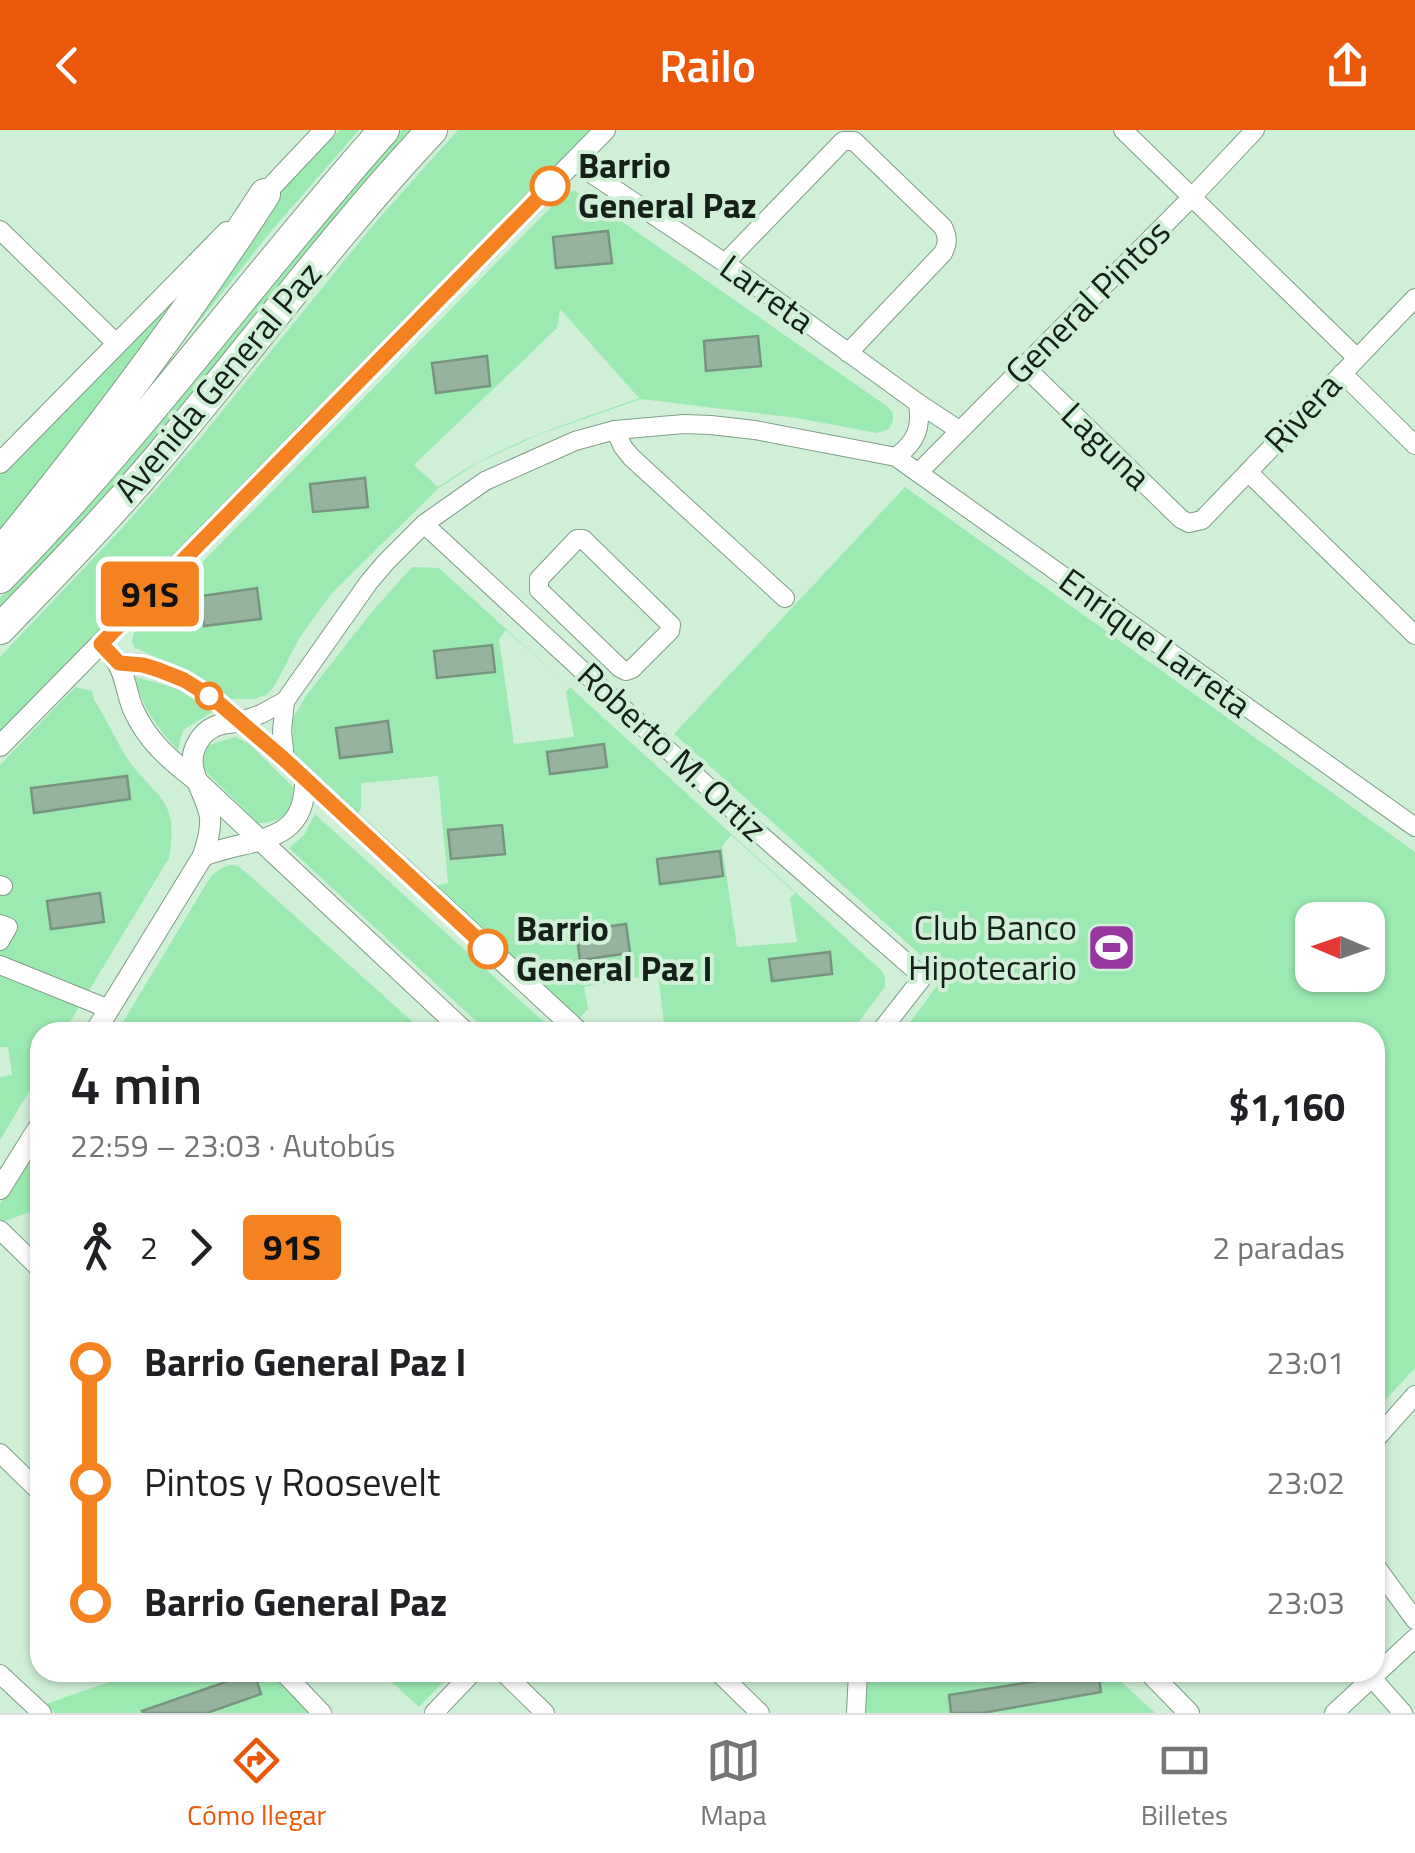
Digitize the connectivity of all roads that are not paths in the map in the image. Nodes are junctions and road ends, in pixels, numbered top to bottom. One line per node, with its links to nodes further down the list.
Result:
1 (326, 130): 8 (street)
2 (384, 130): 29 (highway, Avenida General Paz)
3 (432, 130): 31 (highway, Avenida General Paz)
4 (605, 130): 7 (street)
5 (1123, 130): 9 (street)
6 (1255, 130): 9 (street, General Pintos)
7 (574, 162): 11 (street, Larreta); 34 (street)
8 (265, 194): 13 (street); 28 (highway)
9 (1192, 198): 15 (street); 16 (street, General Pintos)
10 (0, 230): 13 (street)
11 (725, 263): 14 (street, Larreta); 14 (street)
12 (1415, 298): 15 (street, Rivera)
13 (117, 344): 23 (street)
14 (848, 353): 18 (street, Larreta)
15 (1356, 357): 17 (street, Rivera)
16 (1025, 367): 20 (street, General Pintos); 26 (street, Laguna)
17 (1342, 373): 21 (street); 25 (street, Rivera)
18 (918, 403): 20 (street, Larreta); 22 (street)
19 (616, 430): 22 (street); 27 (street); 30 (street)
20 (959, 430): 24 (street, General Pintos)
21 (1415, 445)
22 (896, 457): 24 (street, Enrique Larreta)
23 (0, 463)
24 (919, 472): 43 (street, Enrique Larreta)
25 (1248, 472): 26 (street, Rivera); 33 (street)
26 (1189, 523)
27 (424, 524): 35 (street, Roberto M. Ortiz); 37 (street)
28 (0, 554)
29 (0, 578)
30 (785, 598)
31 (0, 629)
32 (581, 630): 32 (street); 35 (street)
33 (1415, 634)
34 (101, 644): 36 (street); 39 (street)
35 (560, 649): 53 (street, Roberto M. Ortiz)
36 (119, 663): 38 (street); 42 (street)
37 (285, 700): 38 (street); 40 (street)
38 (238, 722): 40 (street); 42 (street)
39 (0, 746)
40 (285, 760): 41 (street)
41 (305, 780): 44 (street); 52 (street)
42 (197, 781): 44 (street); 45 (street)
43 (1415, 828)
44 (260, 841): 45 (street); 51 (street)
45 (203, 856): 49 (street)
46 (0, 924): 47 (street)
47 (0, 941)
48 (0, 965): 49 (street)
49 (109, 1009): 50 (street)
50 (101, 1022)
51 (455, 1022)
52 (568, 1022)
53 (888, 1022)
54 (30, 1140): 55 (street)
55 (0, 1189)
56 (0, 1230): 57 (street)
57 (30, 1260)
58 (1415, 1395): 59 (street)
59 (1385, 1429)
60 (0, 1453): 61 (street)
61 (30, 1482)
62 (1385, 1578): 63 (street)
63 (1415, 1620)
64 (1415, 1638): 65 (street)
65 (1385, 1666)
66 (0, 1674): 75 (street)
67 (292, 1682): 76 (street)
68 (463, 1682): 77 (street)
69 (513, 1682): 78 (street)
70 (728, 1682): 79 (street)
71 (858, 1682): 80 (street)
72 (1159, 1682): 81 (street)
73 (1368, 1682): 82 (street)
74 (1376, 1682): 83 (street)
75 (42, 1713)
76 (322, 1713)
77 (434, 1713)
78 (545, 1713)
79 (760, 1713)
80 (856, 1713)
81 (1189, 1713)
82 (1334, 1713)
83 (1403, 1713)

